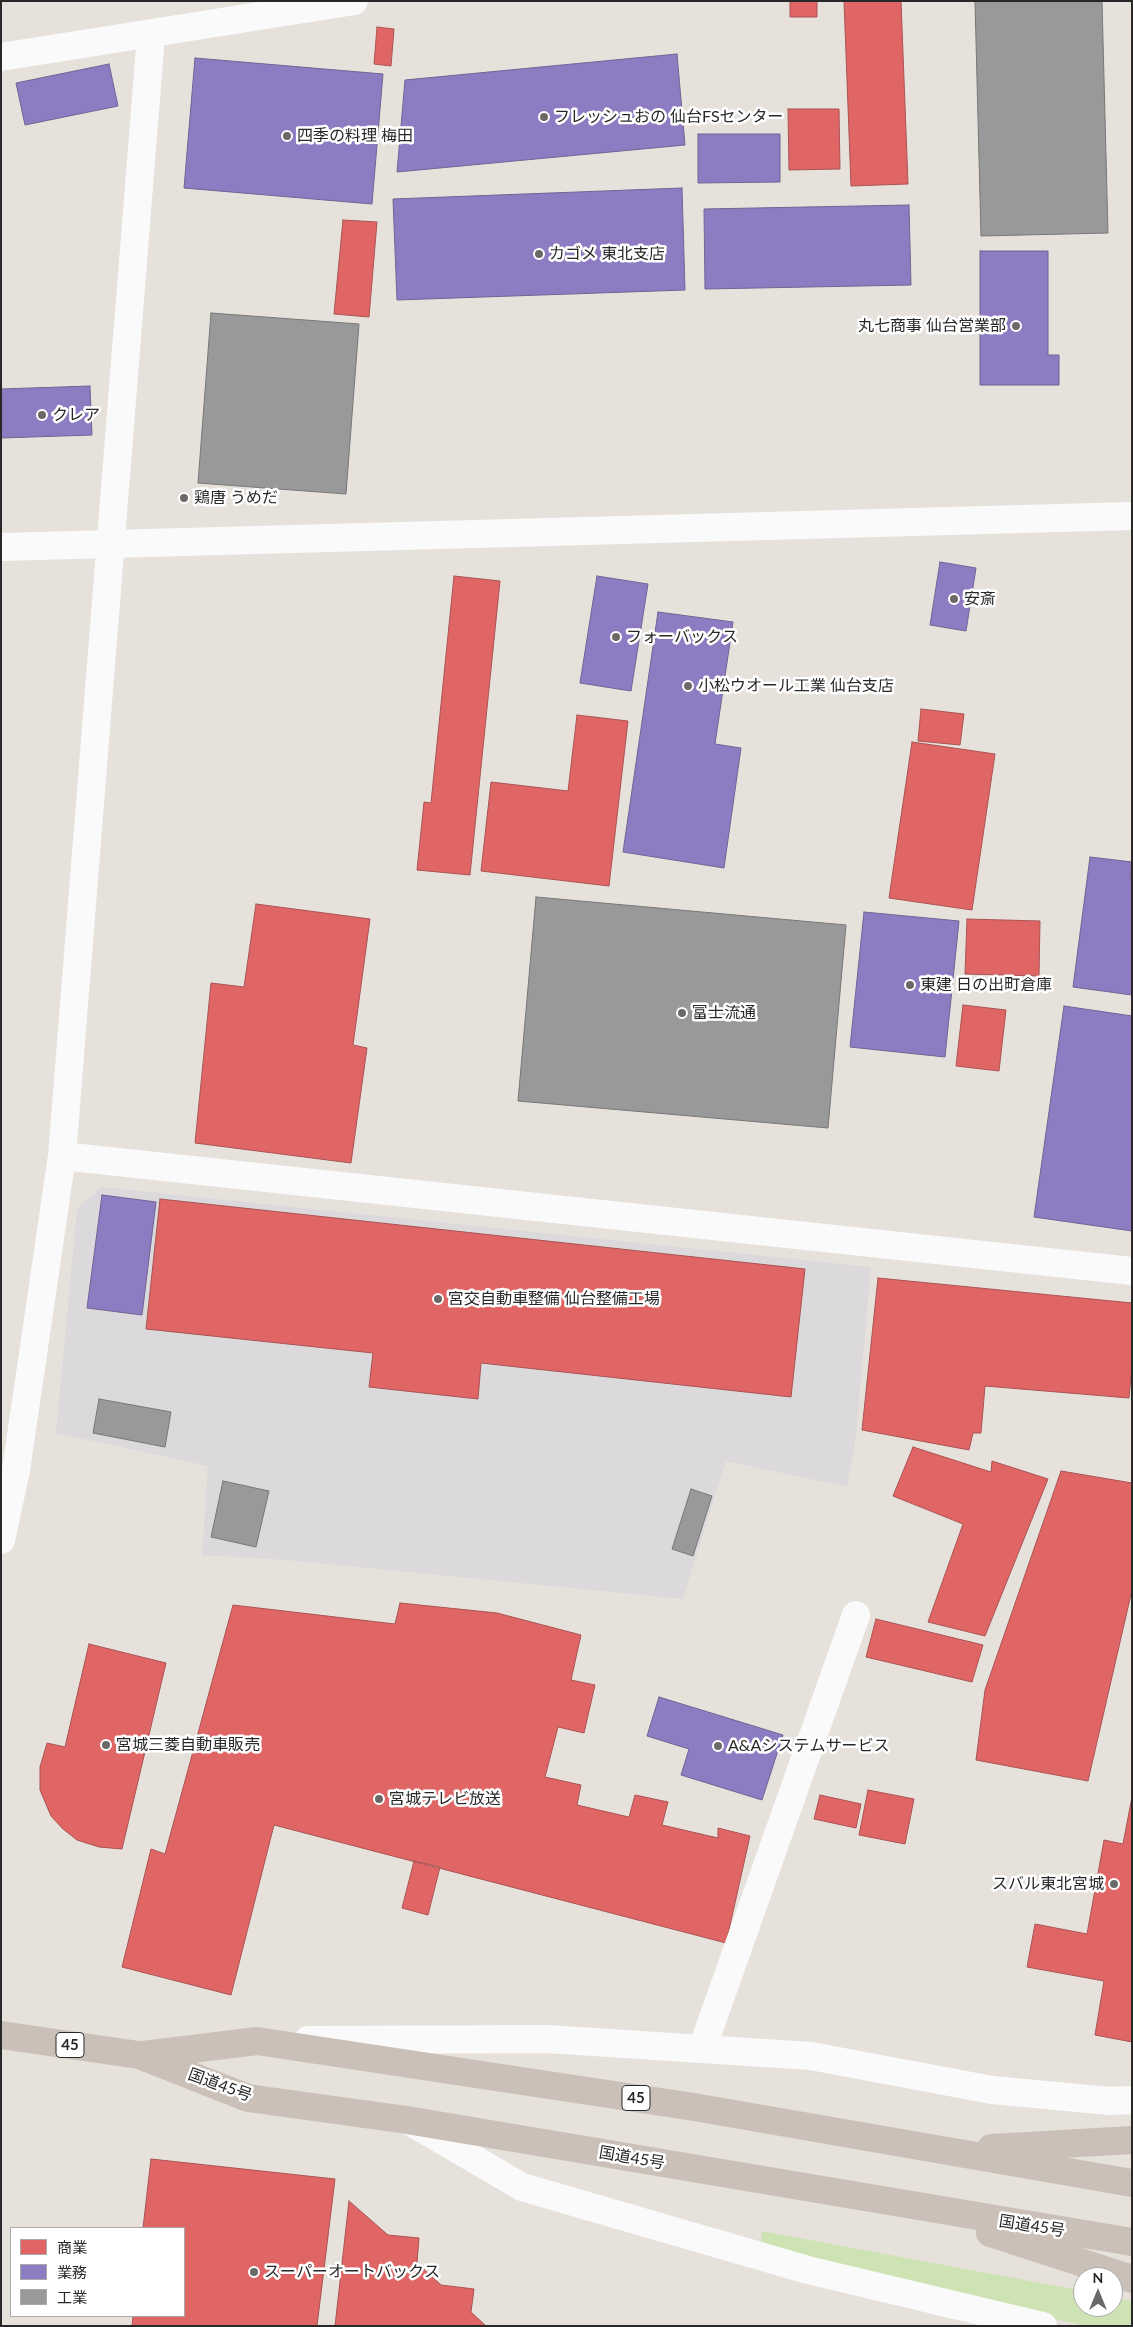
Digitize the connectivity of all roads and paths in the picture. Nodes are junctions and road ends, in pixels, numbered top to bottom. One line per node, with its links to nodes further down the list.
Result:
1 (354, 1): 2 (street)
2 (151, 34): 3 (street); 5 (street)
3 (1, 57)
4 (1132, 516): 5 (street)
5 (112, 544): 6 (street); 7 (street)
6 (1, 547)
7 (62, 1156): 8 (street); 9 (street)
8 (1132, 1271)
9 (1, 1540)
10 (856, 1615): 13 (street)
11 (1, 2034): 14 (highway, 国道45号 / 45)
12 (257, 2041): 13 (street); 14 (highway, 国道45号 / 45); 18 (highway, 国道45号 / 45)
13 (702, 2049): 15 (street)
14 (139, 2055): 16 (highway, 国道45号 / 45)
15 (1132, 2100)
16 (407, 2120): 20 (highway, 国道45号 / 45); 23 (street)
17 (1132, 2140): 18 (highway)
18 (903, 2144): 19 (highway, 国道45号 / 45)
19 (1132, 2183)
20 (896, 2204): 21 (highway, 国道45号 / 45); 22 (highway)
21 (1132, 2242)
22 (1132, 2279)
23 (1043, 2326)

